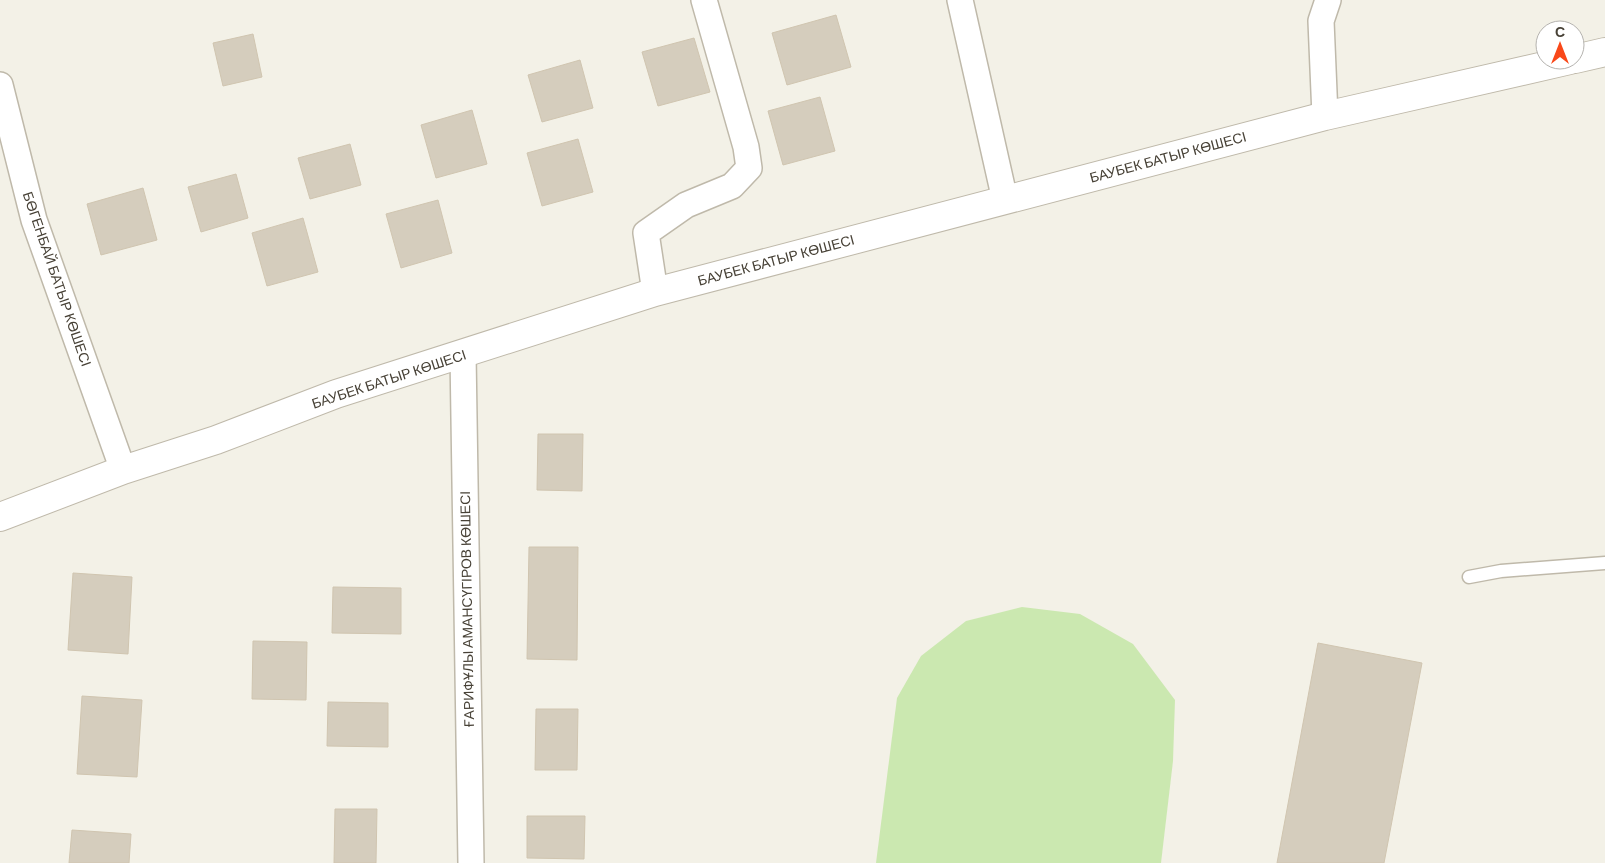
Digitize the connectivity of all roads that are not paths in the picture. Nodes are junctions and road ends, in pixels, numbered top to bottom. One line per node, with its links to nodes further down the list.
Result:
1 (704, 0): 10 (street)
2 (960, 0): 9 (street)
3 (1328, 0): 8 (street)
4 (1605, 52): 5 (street)
5 (1585, 57)
6 (1535, 68): 8 (street, БАУБЕК БАТЫР КӨШЕСІ)
7 (0, 85): 12 (street, БӨГЕНБАЙ БАТЫР КӨШЕСІ)
8 (1325, 116): 9 (street, БАУБЕК БАТЫР КӨШЕСІ)
9 (1005, 200): 10 (street, БАУБЕК БАТЫР КӨШЕСІ)
10 (655, 292): 11 (street, БАУБЕК БАТЫР КӨШЕСІ)
11 (463, 354): 12 (street, БАУБЕК БАТЫР КӨШЕСІ); 16 (street, ҒАРИФҰЛЫ АМАНСҮГІРОВ КӨШЕСІ)
12 (123, 470): 13 (street, БАУБЕК БАТЫР КӨШЕСІ)
13 (0, 517)
14 (1605, 563): 15 (lane)
15 (1469, 576)
16 (471, 863)

